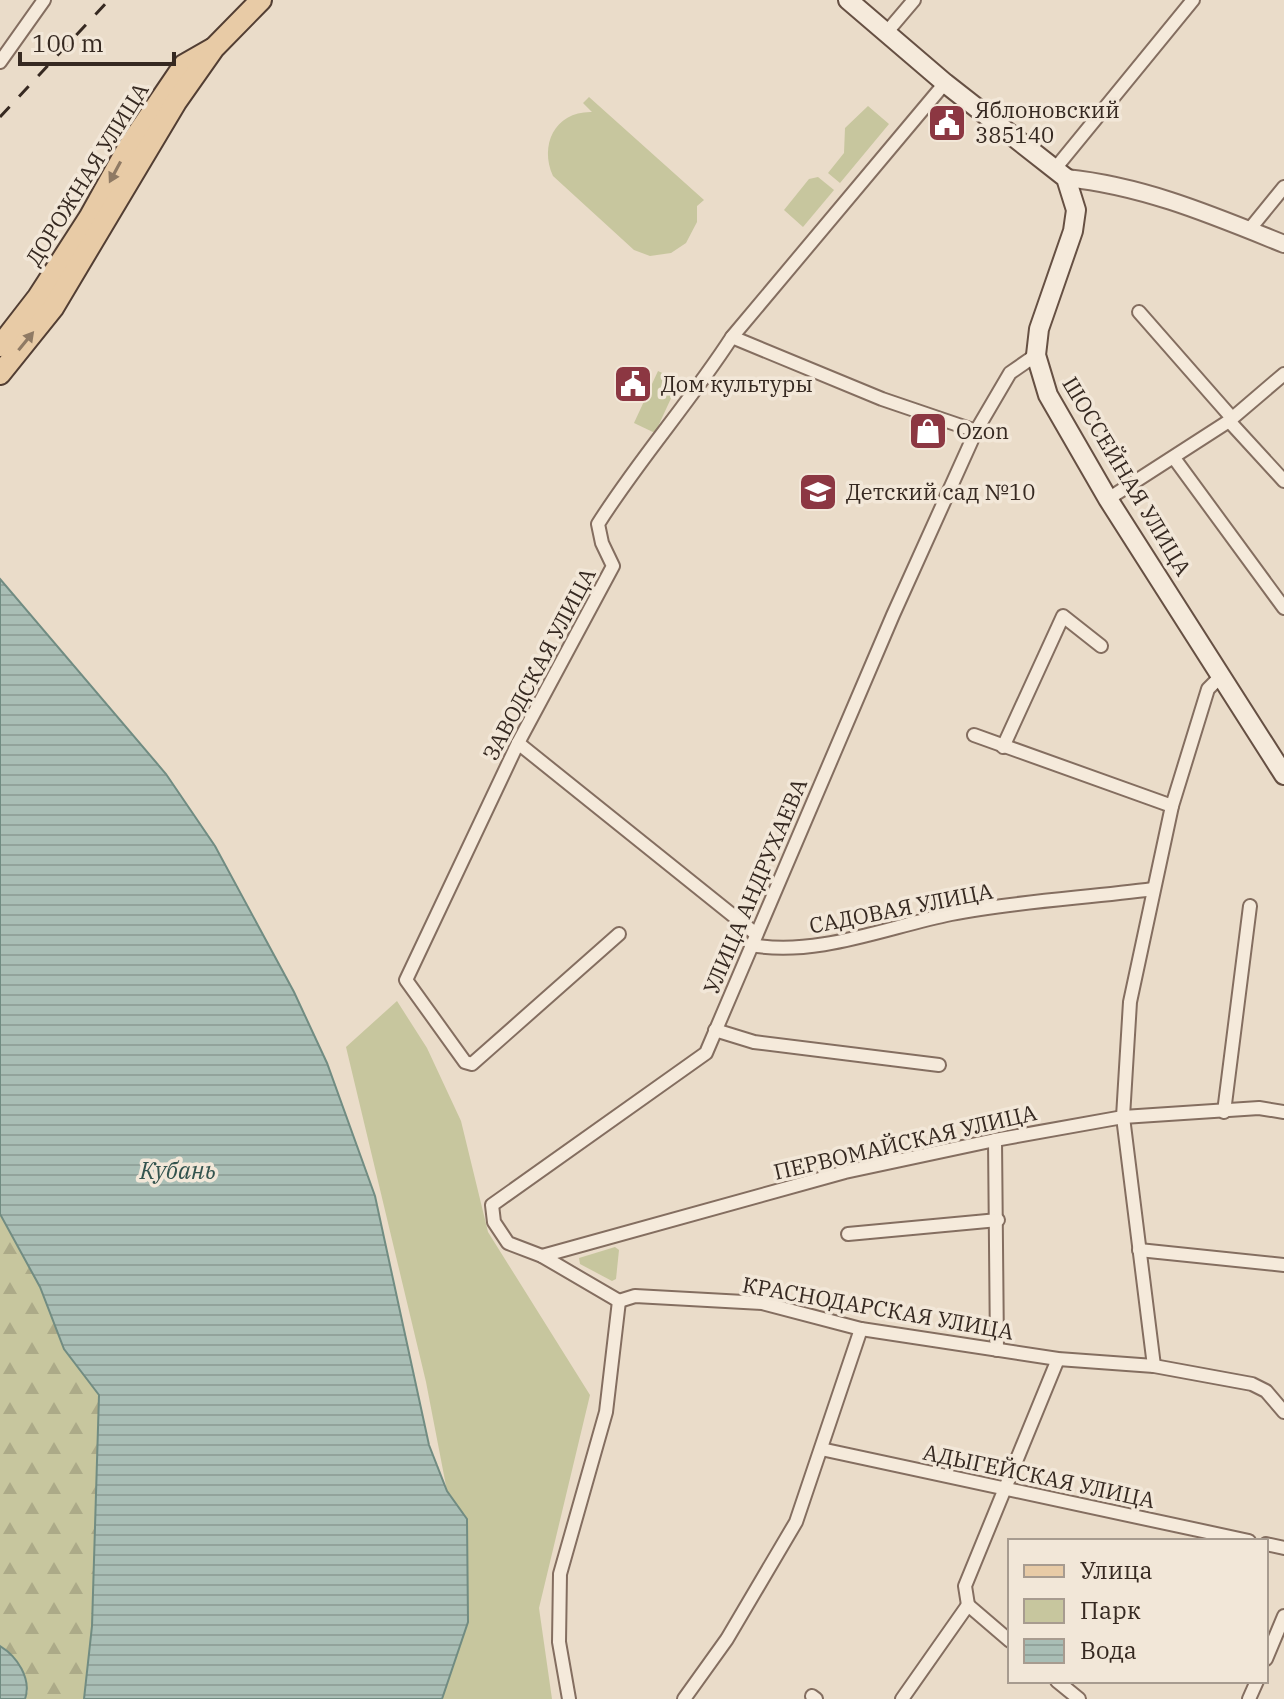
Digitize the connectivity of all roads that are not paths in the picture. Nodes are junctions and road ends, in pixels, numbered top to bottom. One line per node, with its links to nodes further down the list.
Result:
1 (44, 0): 7 (street)
2 (261, 0): 13 (main road, ДОРОЖНАЯ УЛИЦА)
3 (848, 0): 6 (main road)
4 (914, 0): 6 (street)
5 (1193, 0): 9 (street)
6 (886, 33): 8 (main road)
7 (0, 62)
8 (945, 83): 9 (main road); 15 (street, ЗАВОДСКАЯ УЛИЦА)
9 (1060, 174): 11 (street); 17 (main road, ШОССЕЙНАЯ УЛИЦА)
10 (1284, 187): 11 (street)
11 (1249, 230): 12 (street)
12 (1284, 244)
13 (45, 303): 16 (main road); 18 (main road, one-way to 13)
14 (1139, 312): 20 (street)
15 (732, 337): 21 (street); 29 (street, ЗАВОДСКАЯ УЛИЦА)
16 (0, 346)
17 (1036, 355): 21 (street, УЛИЦА АНДРУХАЕВА); 24 (main road, ШОССЕЙНАЯ УЛИЦА)
18 (0, 374)
19 (1284, 374): 20 (street)
20 (1230, 420): 22 (street); 23 (street)
21 (976, 431): 36 (street, УЛИЦА АНДРУХАЕВА)
22 (1174, 458): 24 (street); 25 (street)
23 (1284, 481)
24 (1108, 499): 27 (main road, ШОССЕЙНАЯ УЛИЦА)
25 (1284, 608)
26 (1101, 646): 30 (street)
27 (1222, 675): 31 (main road, ШОССЕЙНАЯ УЛИЦА); 32 (street)
28 (974, 735): 30 (street)
29 (518, 743): 35 (street, ЗАВОДСКАЯ УЛИЦА); 36 (street)
30 (1003, 747): 32 (street)
31 (1284, 775)
32 (1172, 806): 33 (street)
33 (1153, 889): 36 (street, САДОВАЯ УЛИЦА); 41 (street)
34 (1250, 906): 39 (street)
35 (619, 934)
36 (754, 940): 37 (street, УЛИЦА АНДРУХАЕВА)
37 (715, 1030): 38 (street); 46 (street, УЛИЦА АНДРУХАЕВА)
38 (939, 1065)
39 (1224, 1112): 40 (street, ПЕРВОМАЙСКАЯ УЛИЦА); 41 (street, ПЕРВОМАЙСКАЯ УЛИЦА)
40 (1284, 1112)
41 (1123, 1117): 42 (street, ПЕРВОМАЙСКАЯ УЛИЦА); 45 (street)
42 (995, 1140): 43 (street); 46 (street, ПЕРВОМАЙСКАЯ УЛИЦА)
43 (998, 1220): 44 (street); 50 (street)
44 (848, 1234)
45 (1139, 1250): 47 (street); 52 (street)
46 (542, 1256): 48 (street, УЛИЦА АНДРУХАЕВА)
47 (1284, 1265)
48 (619, 1301): 49 (street, КРАСНОДАРСКАЯ УЛИЦА); 62 (street)
49 (861, 1329): 50 (street, КРАСНОДАРСКАЯ УЛИЦА); 54 (street)
50 (997, 1350): 51 (street, КРАСНОДАРСКАЯ УЛИЦА)
51 (1058, 1359): 52 (street, КРАСНОДАРСКАЯ УЛИЦА); 55 (street)
52 (1154, 1366): 53 (street, КРАСНОДАРСКАЯ УЛИЦА)
53 (1284, 1412)
54 (821, 1449): 55 (street, АДЫГЕЙСКАЯ УЛИЦА); 63 (street)
55 (1003, 1490): 56 (street, АДЫГЕЙСКАЯ УЛИЦА); 57 (street)
56 (1239, 1539)
57 (968, 1605): 59 (street); 64 (street)
58 (1284, 1616): 60 (street)
59 (1008, 1639)
60 (1268, 1654)
61 (1059, 1683): 65 (street)
62 (569, 1699)
63 (684, 1699)
64 (902, 1699)
65 (1079, 1699)

